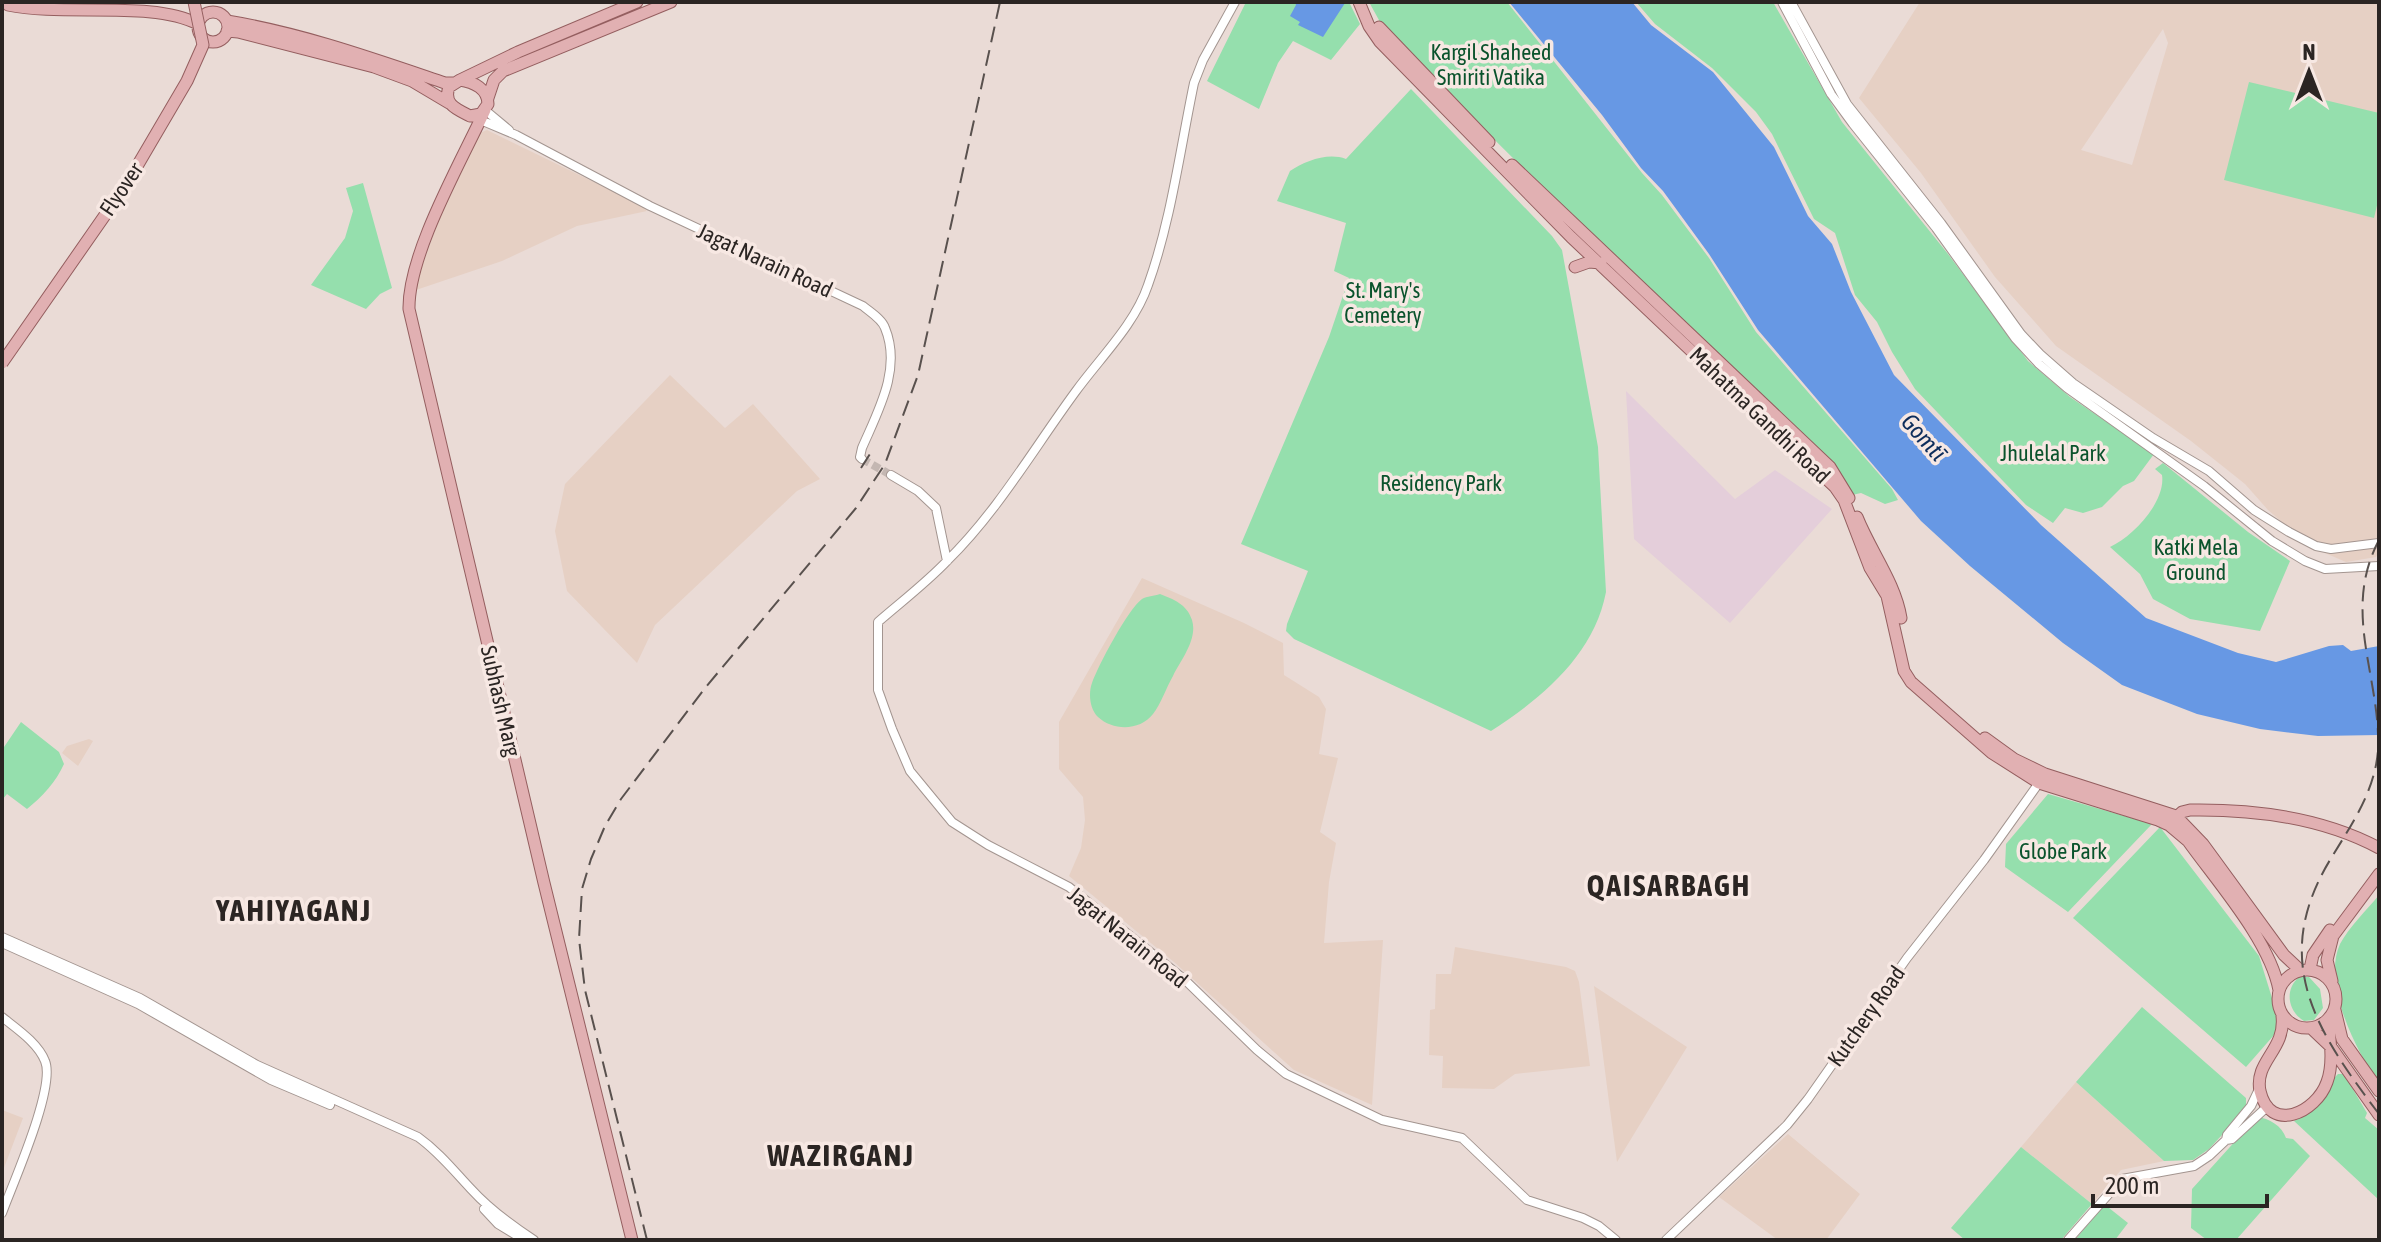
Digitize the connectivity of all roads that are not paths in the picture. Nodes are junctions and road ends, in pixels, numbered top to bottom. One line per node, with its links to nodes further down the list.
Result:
1 (194, 2): 21 (main road, Flyover, bridge)
2 (213, 2): 10 (main road)
3 (637, 2): 11 (main road)
4 (671, 2): 13 (main road)
5 (1235, 2): 26 (street, Jagat Narain Road)
6 (1362, 2): 18 (main road, Mahatma Gandhi Road); 28 (main road, Mahatma Gandhi Road)
7 (1782, 2): 27 (street)
8 (1791, 2): 25 (street)
9 (8, 4): 12 (main road)
10 (225, 22): 12 (main road); 12 (main road); 14 (main road)
11 (564, 32): 13 (main road); 15 (main road)
12 (203, 33): 20 (main road); 22 (main road)
13 (570, 44): 17 (main road)
14 (349, 56): 15 (main road); 16 (main road)
15 (457, 81): 16 (main road); 17 (main road)
16 (449, 103): 17 (main road)
17 (480, 111): 23 (street, Jagat Narain Road); 53 (main road, Subhash Marg)
18 (1601, 264): 19 (main road); 28 (main road, Mahatma Gandhi Road)
19 (1575, 267)
20 (2, 356)
21 (2, 363)
22 (2, 371)
23 (862, 459)
24 (891, 475): 26 (street)
25 (2379, 543)
26 (947, 561): 54 (street, Jagat Narain Road)
27 (2379, 566)
28 (1956, 718): 29 (main road, Mahatma Gandhi Road)
29 (2042, 778): 30 (main road, Mahatma Gandhi Road); 55 (street, Kutchery Road)
30 (2172, 820): 31 (main road); 35 (main road, Mahatma Gandhi Road); 37 (main road, Mahatma Gandhi Road)
31 (2379, 848)
32 (2378, 869): 35 (main road); 36 (main road)
33 (2, 937): 52 (street)
34 (2, 943): 51 (street)
35 (2305, 970): 36 (main road); 37 (main road)
36 (2333, 985): 38 (main road)
37 (2279, 990): 39 (main road)
38 (2332, 1015): 41 (main road); 42 (main road); 46 (main road)
39 (2282, 1016): 41 (main road); 45 (main road)
40 (2, 1017): 50 (street)
41 (2311, 1028): 42 (main road)
42 (2331, 1047): 43 (main road); 44 (main road)
43 (2344, 1066): 44 (main road); 48 (main road)
44 (2330, 1069): 47 (main road)
45 (2260, 1087): 47 (main road); 49 (street)
46 (2379, 1091)
47 (2268, 1106): 49 (street)
48 (2379, 1115)
49 (2226, 1140): 56 (street)
50 (2, 1213)
51 (524, 1240)
52 (534, 1240)
53 (632, 1240)
54 (1616, 1240)
55 (1666, 1240)
56 (2068, 1240)

